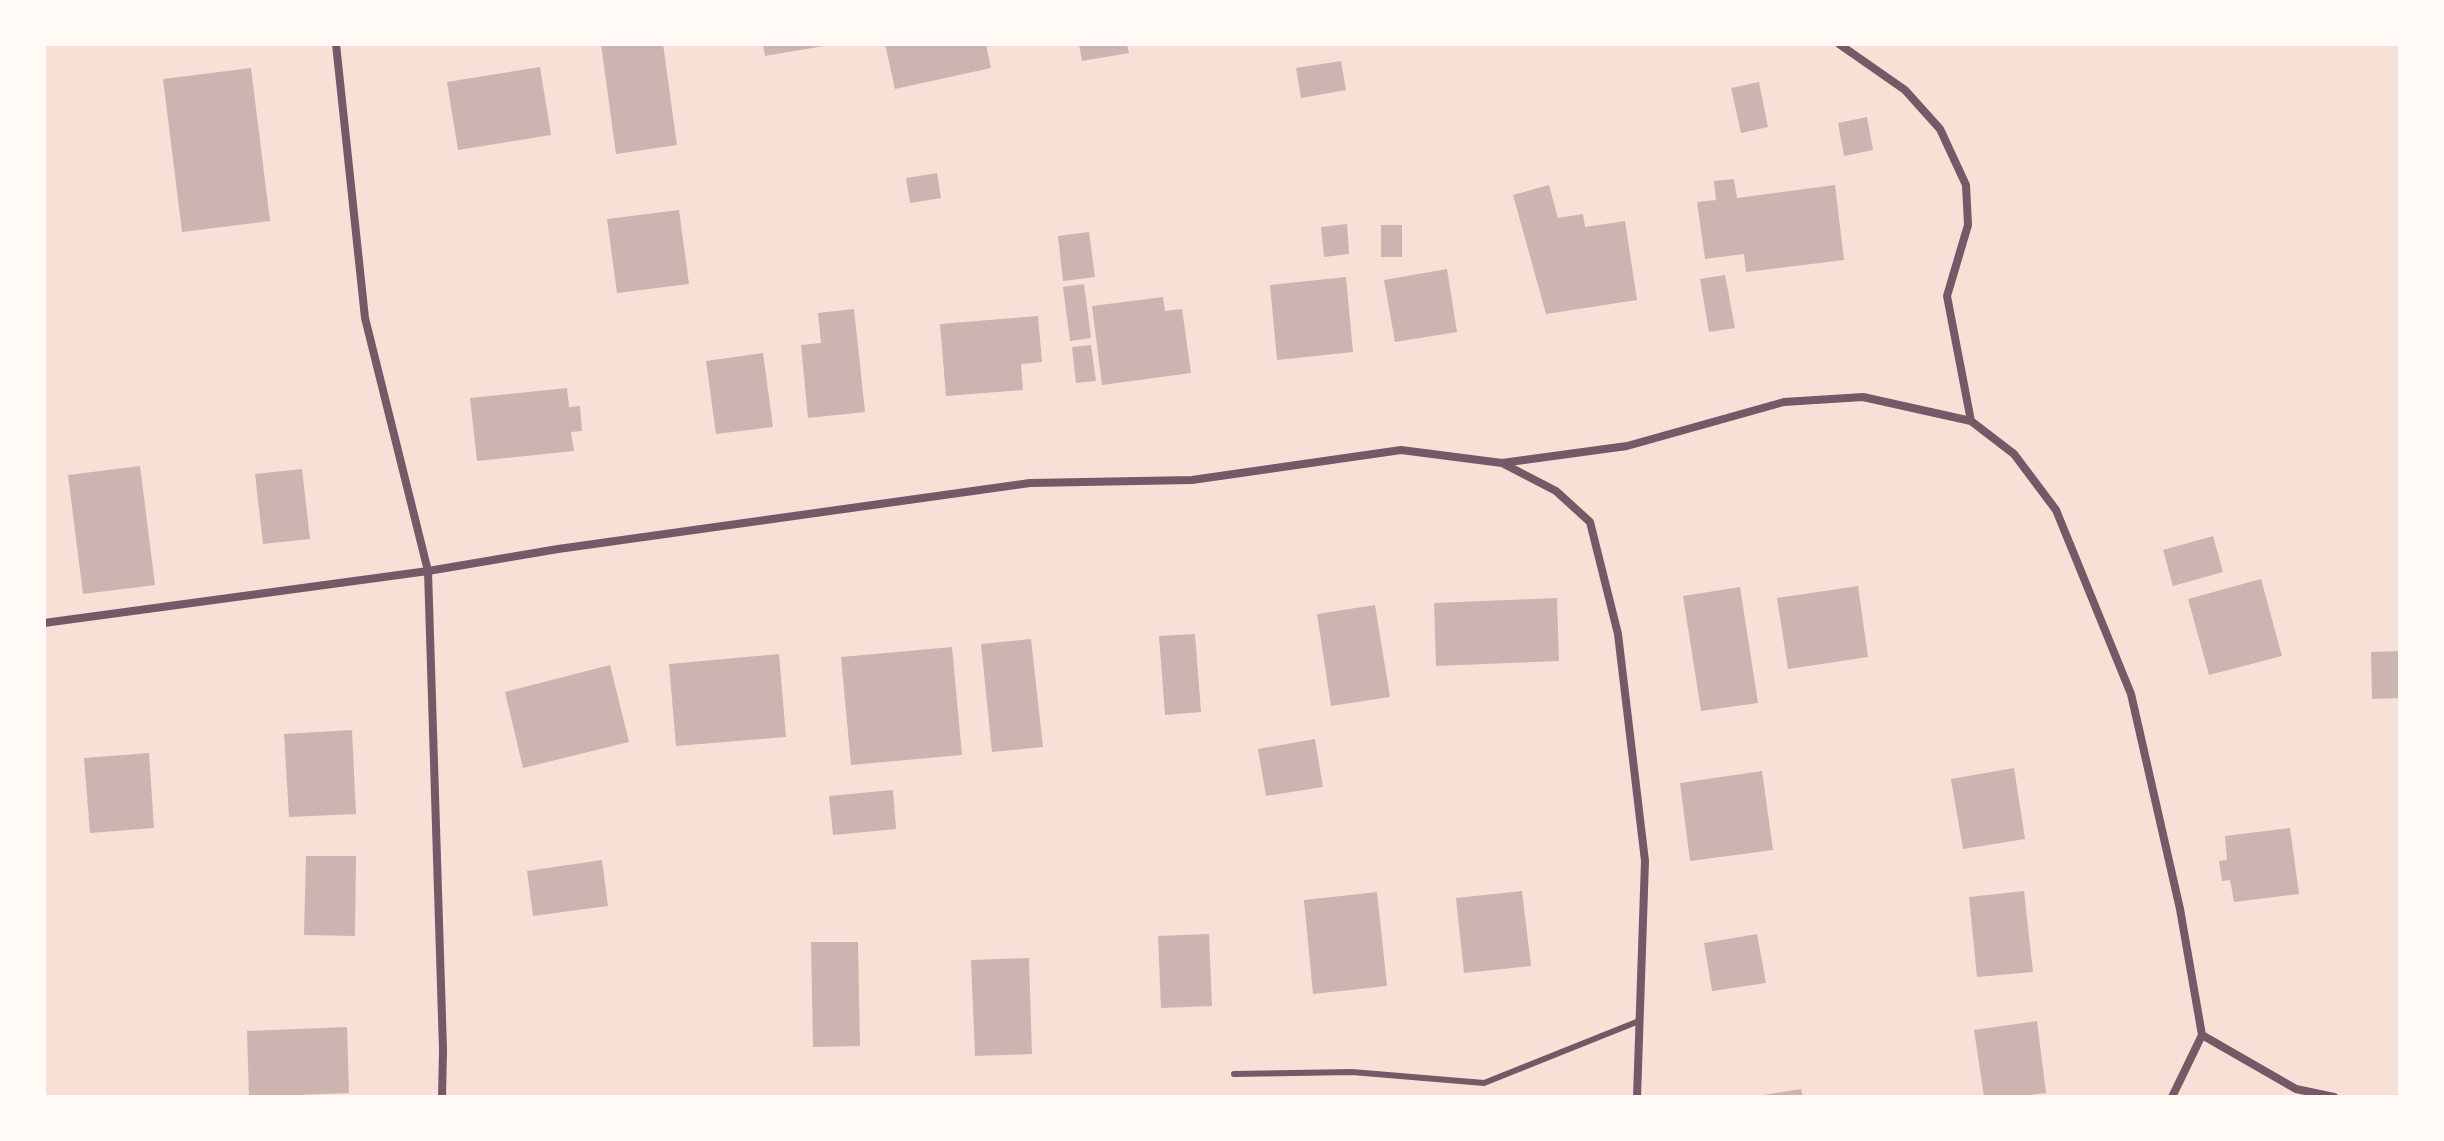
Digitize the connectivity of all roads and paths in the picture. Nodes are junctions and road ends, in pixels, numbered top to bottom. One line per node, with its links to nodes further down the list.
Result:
1 (336, 44): 5 (street)
2 (1839, 44): 3 (street)
3 (1971, 421): 4 (street); 8 (street)
4 (1502, 463): 5 (street); 7 (street)
5 (428, 571): 6 (street); 10 (street)
6 (44, 623)
7 (1639, 1021): 9 (lane); 11 (street)
8 (2202, 1035): 12 (street); 13 (street)
9 (1234, 1074)
10 (442, 1097)
11 (1637, 1097)
12 (2172, 1097)
13 (2334, 1097)

